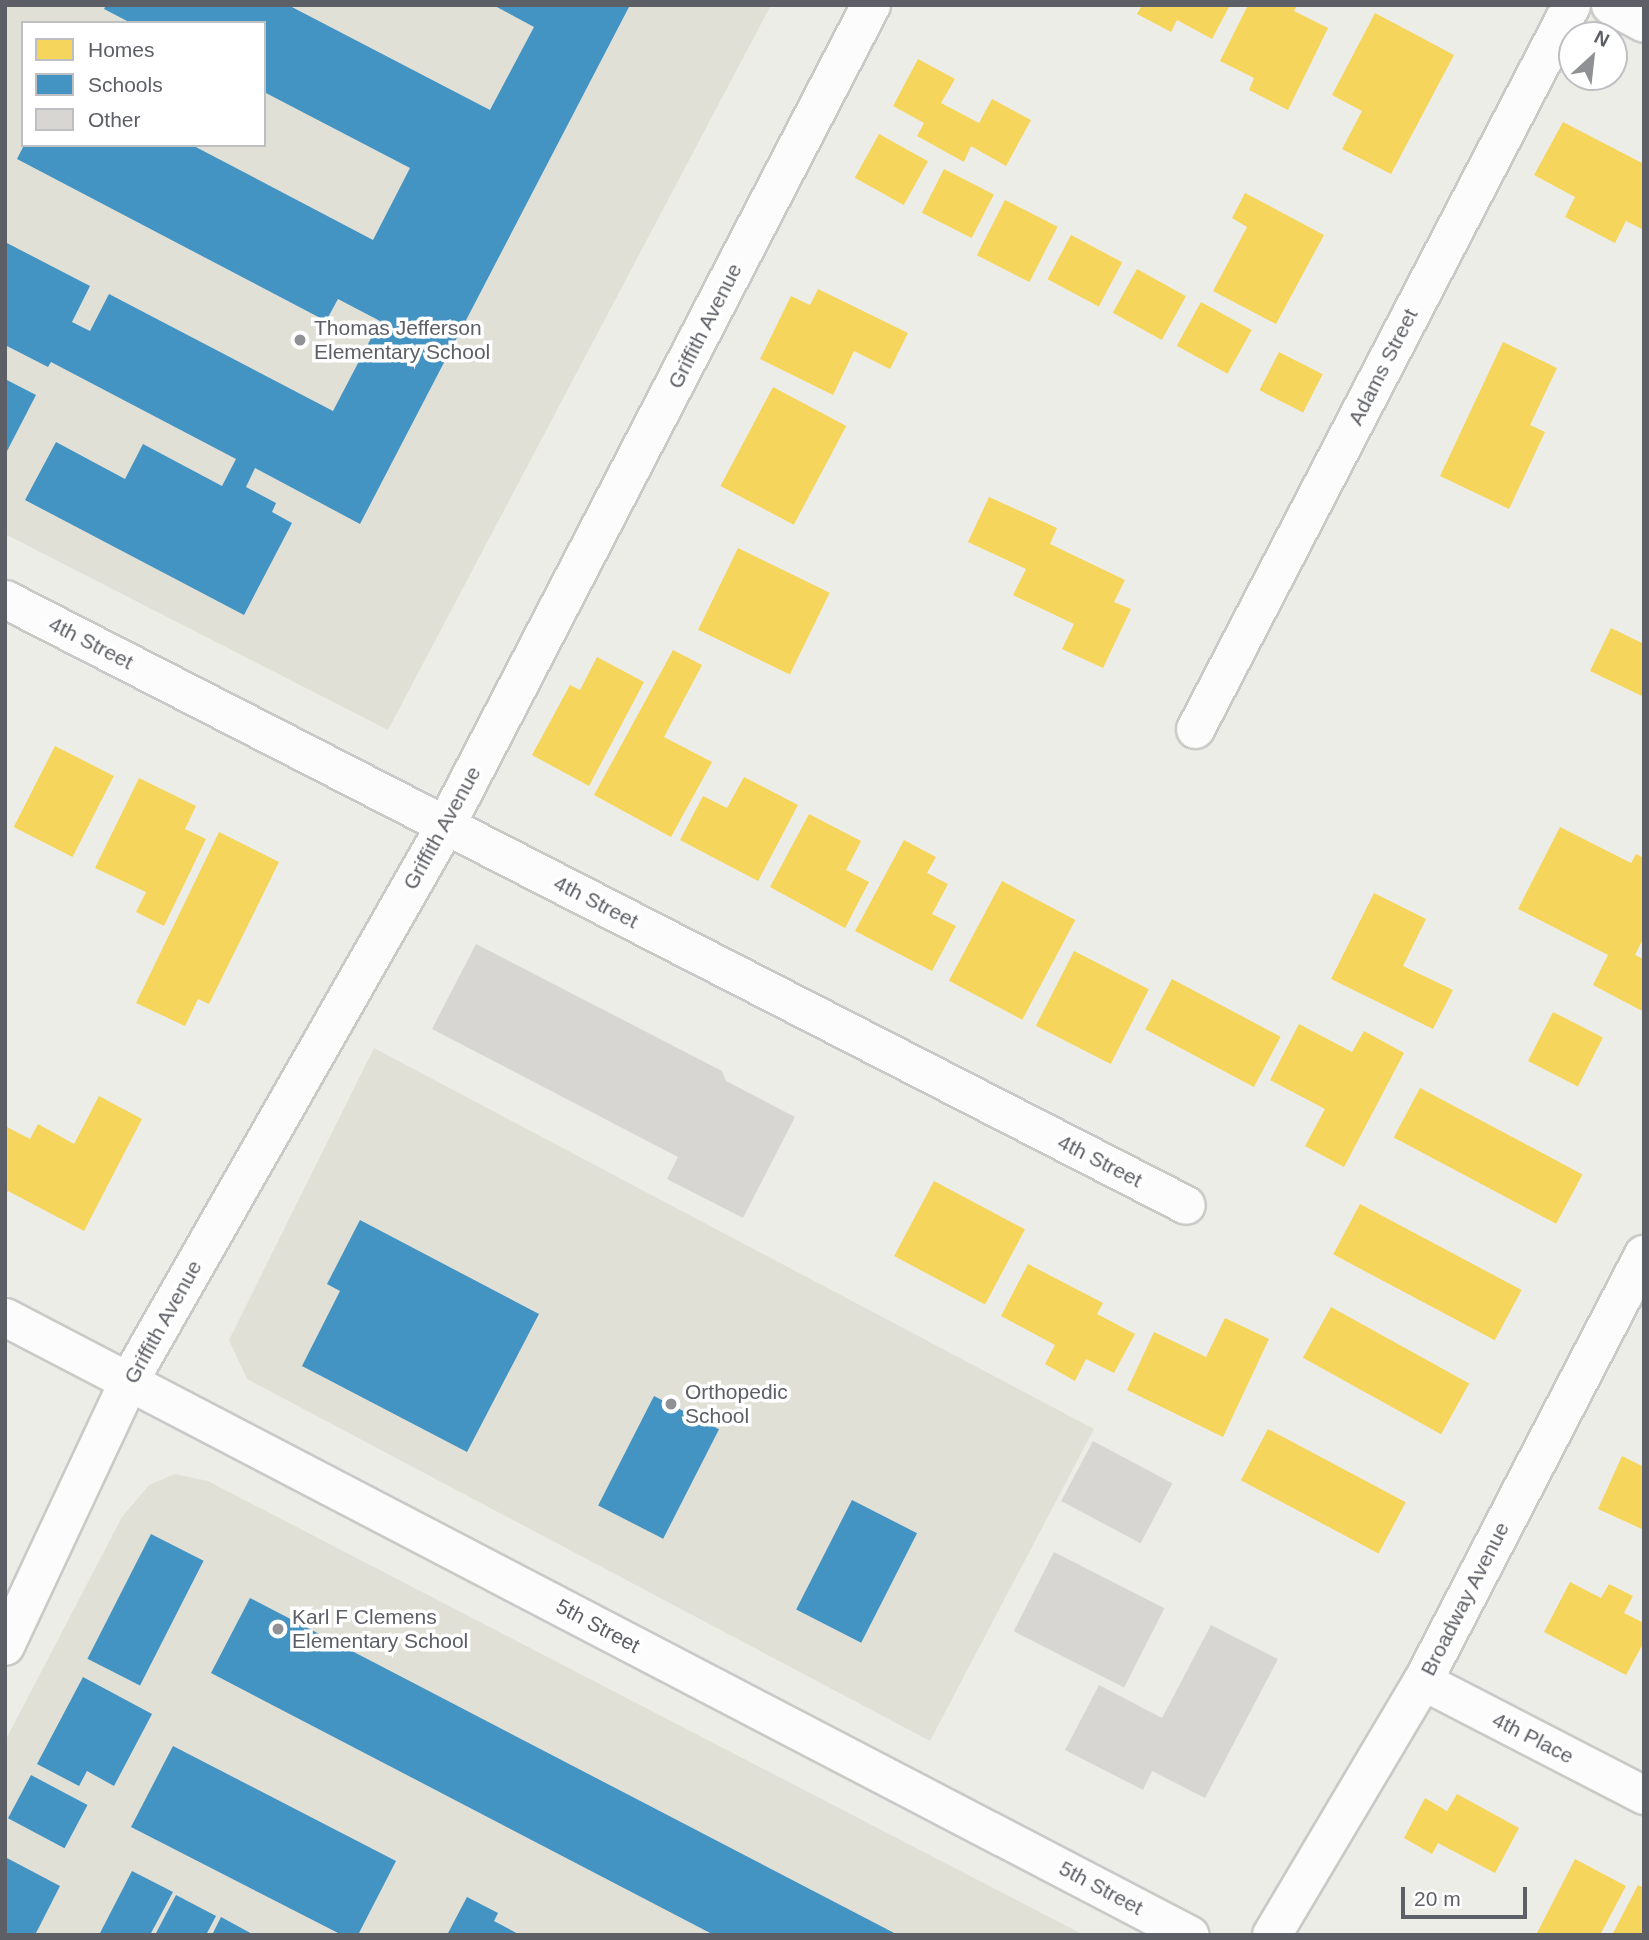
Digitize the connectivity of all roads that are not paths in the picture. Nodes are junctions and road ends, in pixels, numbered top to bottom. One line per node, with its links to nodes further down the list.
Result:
1 (871, 5): 7 (main road, Griffith Avenue)
2 (1571, 5): 6 (street, Adams Street)
3 (1610, 5): 4 (street)
4 (1644, 23)
5 (5, 599): 7 (street, 4th Street)
6 (1195, 729)
7 (446, 825): 8 (street, 4th Street); 11 (main road, Griffith Avenue)
8 (1186, 1206)
9 (1644, 1255): 13 (main road, Broadway Avenue)
10 (5, 1317): 11 (street, 5th Street)
11 (129, 1381): 12 (main road, Griffith Avenue); 15 (street, 5th Street)
12 (5, 1646)
13 (1423, 1681): 14 (street, 4th Place); 16 (main road, Broadway Avenue)
14 (1644, 1794)
15 (1190, 1935)
16 (1272, 1935)

